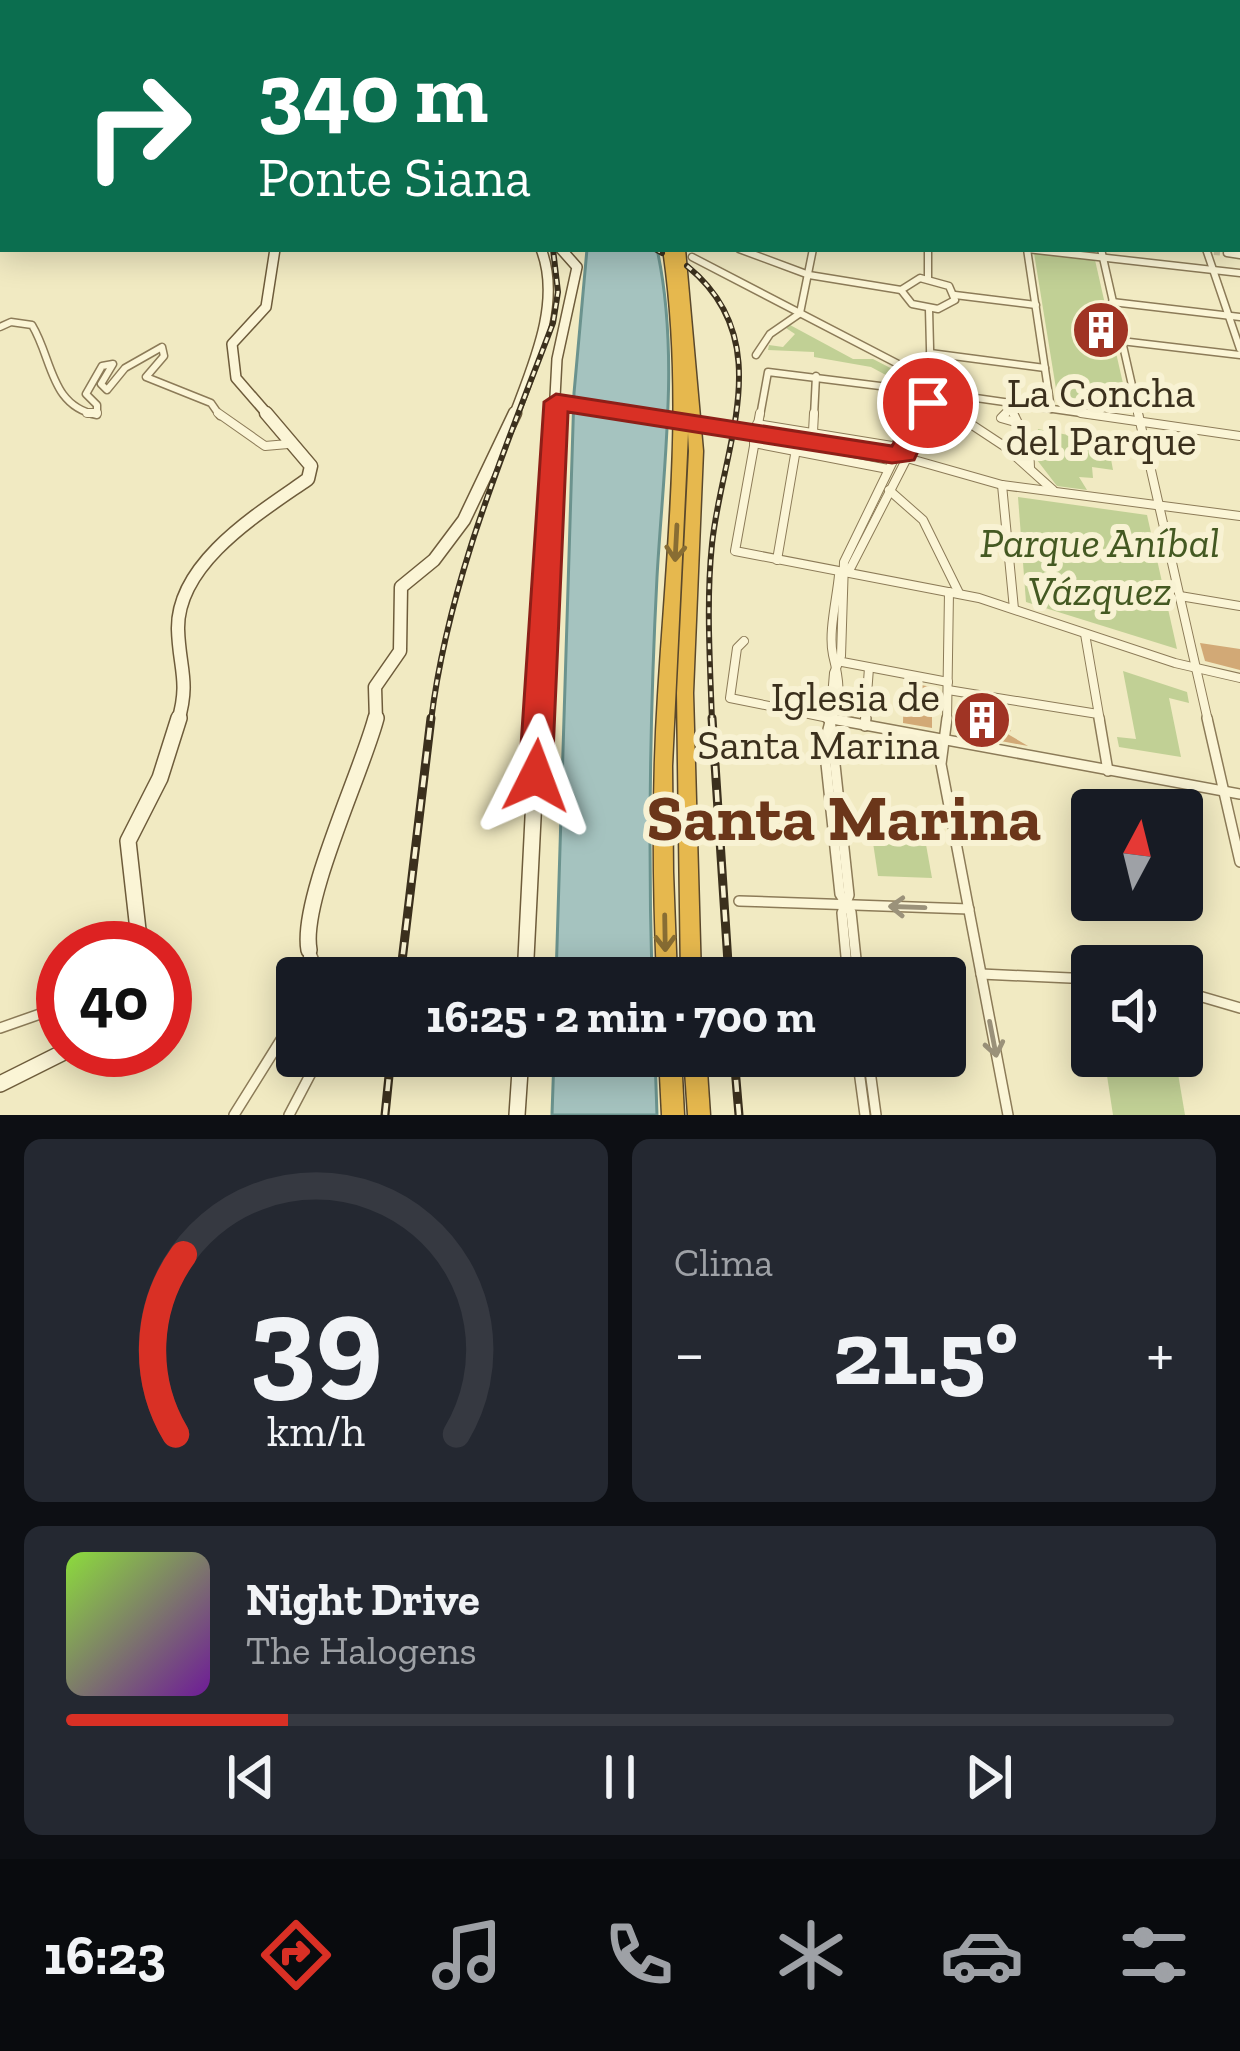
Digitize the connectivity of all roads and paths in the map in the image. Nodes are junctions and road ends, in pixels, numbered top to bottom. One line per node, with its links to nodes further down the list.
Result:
1 (275, 252): 48 (street)
2 (543, 252): 82 (street)
3 (565, 252): 40 (street)
4 (668, 252): 86 (highway, one-way to 86)
5 (679, 252): 87 (highway)
6 (747, 252): 16 (street)
7 (763, 252): 16 (street)
8 (812, 252): 20 (street)
9 (928, 252): 21 (street)
10 (1027, 252): 25 (street)
11 (1072, 252): 14 (street)
12 (1209, 252): 18 (street)
13 (1227, 253): 15 (street)
14 (1102, 254): 18 (street); 24 (street)
15 (1240, 254)
16 (757, 256): 20 (street)
17 (692, 257): 27 (street)
18 (1215, 271): 19 (street); 28 (street)
19 (1240, 273)
20 (809, 275): 22 (street); 27 (street)
21 (928, 278): 22 (street); 23 (street)
22 (902, 290): 26 (street)
23 (955, 296): 25 (street); 26 (street)
24 (1112, 302): 28 (street); 31 (street)
25 (1036, 305): 36 (street)
26 (929, 309): 34 (street)
27 (800, 313): 33 (street); 35 (street)
28 (1229, 316): 29 (street); 32 (street)
29 (1240, 317)
30 (0, 327): 48 (street)
31 (1121, 340): 32 (street); 43 (street)
32 (1240, 352)
33 (756, 355)
34 (930, 356): 35 (street); 36 (street); 39 (street)
35 (900, 364): 38 (street)
36 (1045, 368): 42 (street)
37 (816, 376): 38 (street); 44 (street); 45 (street)
38 (913, 388): 39 (street); 39 (street)
39 (929, 394): 41 (street); 50 (street); 51 (street)
40 (563, 403): 50 (street, bridge); 85 (street)
41 (1009, 406): 42 (street); 51 (street)
42 (1051, 409): 43 (street)
43 (1139, 421): 46 (street); 55 (street)
44 (757, 424): 45 (street); 47 (street)
45 (813, 432): 50 (street)
46 (1240, 436)
47 (754, 443): 49 (street); 57 (street)
48 (288, 444): 81 (street)
49 (796, 449): 50 (street); 57 (street)
50 (898, 457): 52 (street); 53 (street); 58 (street)
51 (1030, 469): 54 (street)
52 (1002, 485): 54 (street); 62 (street)
53 (889, 490): 58 (street); 59 (street)
54 (1057, 493): 55 (street)
55 (1158, 505): 56 (street); 60 (street)
56 (1240, 516)
57 (776, 561): 58 (street)
58 (845, 573): 59 (street); 65 (street)
59 (954, 592): 62 (street); 69 (street)
60 (1180, 596): 61 (street); 67 (street)
61 (1240, 606)
62 (1014, 610): 63 (street)
63 (1085, 634): 67 (street); 70 (street)
64 (744, 641): 71 (street)
65 (837, 661): 66 (street); 71 (street)
66 (869, 667): 69 (street); 72 (street)
67 (1196, 669): 68 (street); 75 (street)
68 (1240, 678)
69 (948, 686): 70 (street); 73 (street)
70 (1098, 715): 74 (street)
71 (830, 719): 72 (street); 79 (street)
72 (865, 726): 73 (street)
73 (945, 742): 74 (street); 80 (street)
74 (1108, 771): 75 (street)
75 (1224, 791): 76 (street); 77 (street)
76 (1240, 794)
77 (1240, 862)
78 (739, 901): 79 (street)
79 (846, 904): 80 (street, one-way to 79); 88 (street); 89 (street)
80 (969, 909): 90 (street)
81 (137, 921)
82 (309, 950): 83 (street); 84 (street)
83 (308, 957)
84 (312, 957)
85 (526, 957)
86 (666, 957)
87 (691, 957)
88 (846, 957)
89 (855, 957)
90 (981, 974): 91 (street); 112 (street, one-way to 112)
91 (1071, 978)
92 (1203, 997): 93 (street)
93 (1240, 1008)
94 (36, 1015): 95 (street)
95 (0, 1028)
96 (276, 1054): 105 (street)
97 (36, 1066): 104 (street)
98 (309, 1077): 106 (street)
99 (519, 1077): 107 (street)
100 (671, 1077): 108 (highway)
101 (696, 1077): 109 (highway)
102 (860, 1077): 110 (street)
103 (871, 1077): 111 (street)
104 (0, 1084)
105 (234, 1115)
106 (289, 1115)
107 (518, 1115)
108 (673, 1115)
109 (699, 1115)
110 (865, 1115)
111 (876, 1115)
112 (1008, 1115)

